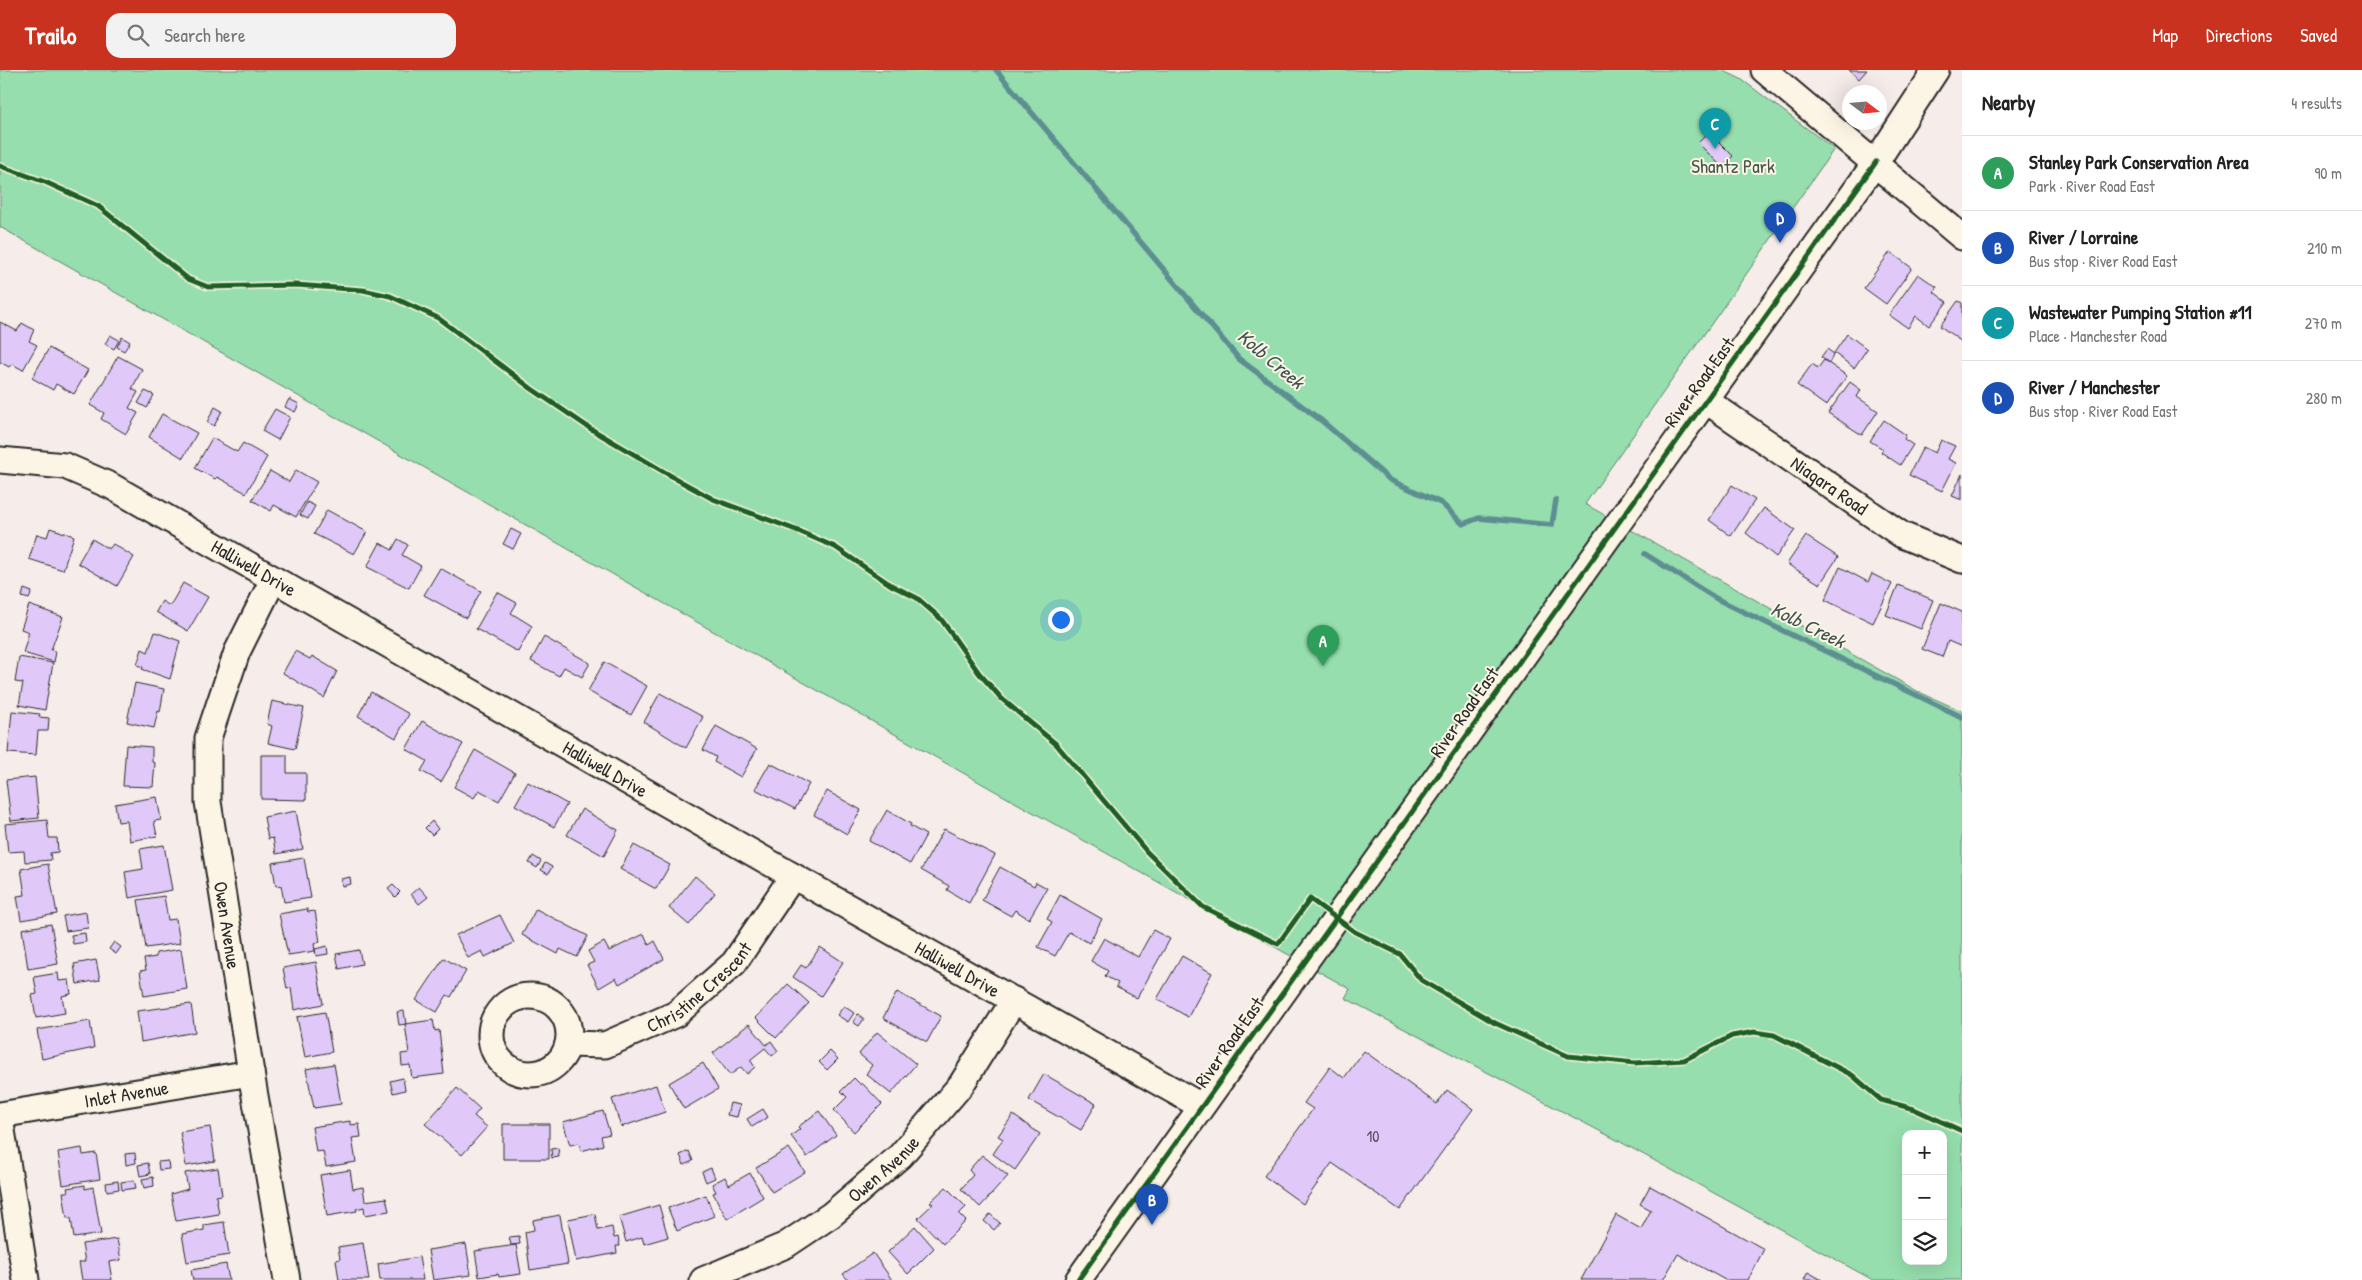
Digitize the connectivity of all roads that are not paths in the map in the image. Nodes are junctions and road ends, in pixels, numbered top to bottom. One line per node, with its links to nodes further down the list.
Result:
1 (1764, 70): 3 (street)
2 (1936, 70): 3 (street, River Road East)
3 (1876, 162): 4 (street); 5 (street, River Road East)
4 (1962, 236)
5 (1705, 400): 7 (street, Niagara Road); 13 (street, River Road East)
6 (0, 460): 8 (street, Halliwell Drive)
7 (1962, 560)
8 (273, 580): 9 (street, Halliwell Drive); 12 (street, Owen Avenue)
9 (793, 876): 10 (street, Halliwell Drive); 11 (street, Christine Crescent)
10 (1014, 1000): 13 (street, Halliwell Drive); 17 (street, Owen Avenue)
11 (568, 1044)
12 (251, 1072): 14 (street, Inlet Avenue); 16 (street, Owen Avenue)
13 (1201, 1106): 18 (street, River Road East)
14 (0, 1117): 15 (street)
15 (26, 1280)
16 (287, 1280)
17 (703, 1280)
18 (1078, 1280)

